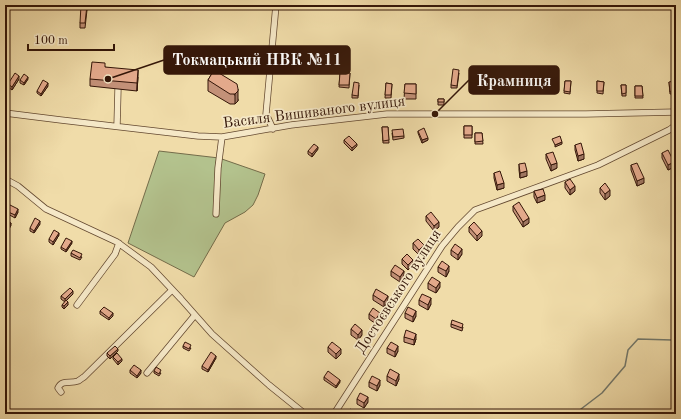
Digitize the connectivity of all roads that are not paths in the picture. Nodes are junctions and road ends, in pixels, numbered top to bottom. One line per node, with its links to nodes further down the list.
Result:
1 (276, 5): 7 (street)
2 (118, 89): 6 (street)
3 (676, 112): 7 (street, Василя Вишиваного вулиця)
4 (5, 113): 6 (street, Василя Вишиваного вулиця)
5 (676, 125): 18 (street, Достоєвського вулиця)
6 (117, 126): 8 (street, Василя Вишиваного вулиця)
7 (273, 129): 8 (street, Василя Вишиваного вулиця)
8 (222, 137): 10 (street)
9 (5, 180): 11 (street)
10 (216, 214)
11 (119, 244): 12 (street); 13 (street)
12 (172, 290): 14 (street); 16 (street)
13 (77, 305)
14 (195, 315): 15 (street); 17 (street)
15 (147, 373)
16 (61, 392)
17 (305, 414)
18 (334, 414)

